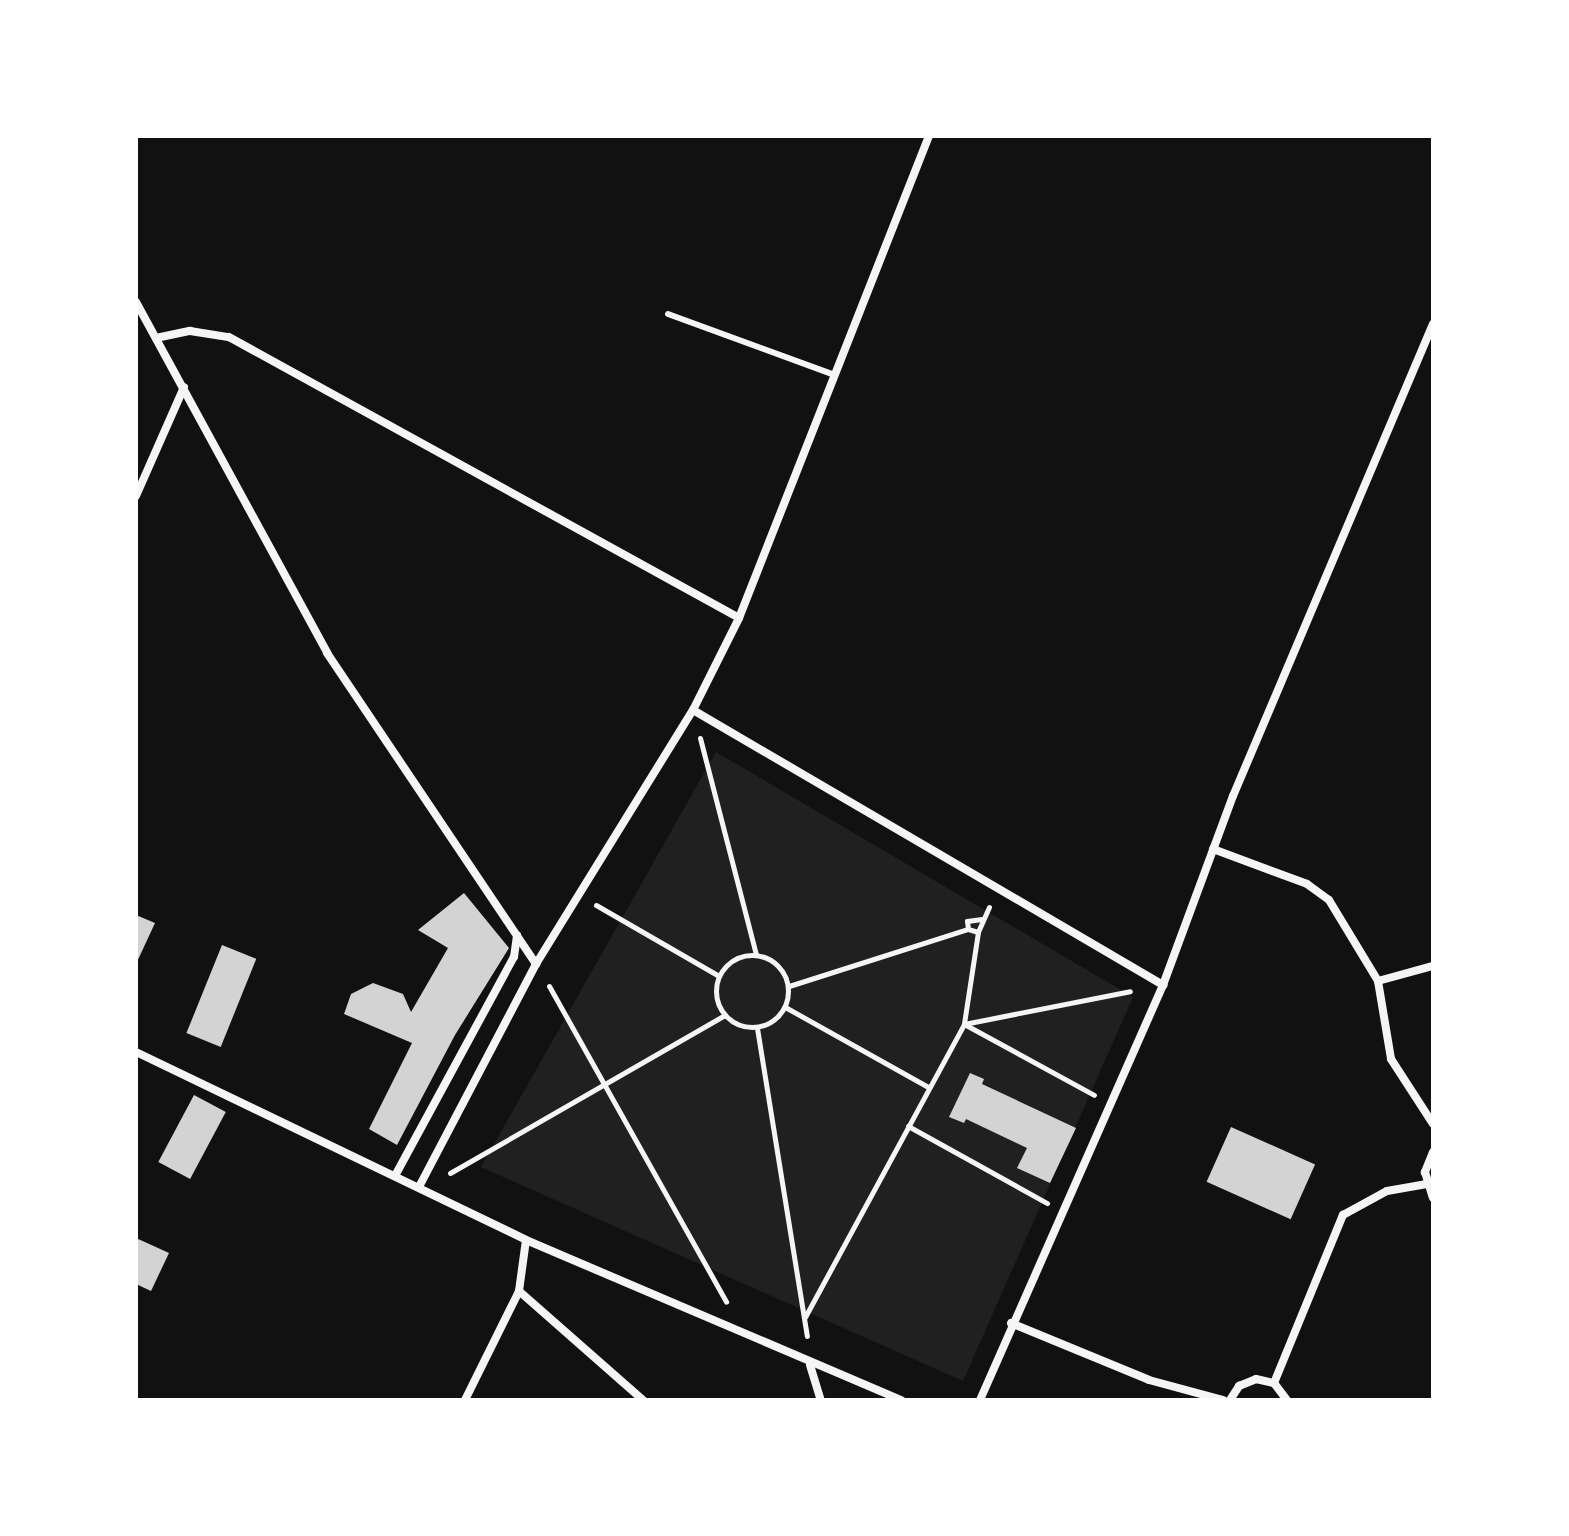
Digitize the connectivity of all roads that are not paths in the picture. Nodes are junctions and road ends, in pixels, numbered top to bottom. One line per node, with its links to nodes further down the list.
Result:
1 (929, 136): 6 (street)
2 (136, 302): 5 (street)
3 (668, 314): 6 (lane)
4 (1433, 324): 11 (street)
5 (156, 338): 7 (street); 9 (street)
6 (832, 374): 9 (street)
7 (184, 387): 8 (street); 12 (street)
8 (136, 496)
9 (739, 618): 10 (street)
10 (693, 710): 13 (street); 16 (street)
11 (1213, 849): 15 (street); 16 (street)
12 (517, 935): 13 (street); 20 (street)
13 (536, 964): 22 (street)
14 (1433, 966): 15 (street)
15 (1378, 981): 18 (street)
16 (1163, 985): 26 (street)
17 (136, 1052): 20 (street)
18 (1433, 1124)
19 (1433, 1152): 21 (street)
20 (396, 1174): 22 (street)
21 (1425, 1184): 23 (street); 28 (street)
22 (420, 1185): 24 (street)
23 (1433, 1198)
24 (526, 1240): 25 (street); 27 (street)
25 (519, 1291): 29 (street); 30 (street)
26 (1011, 1323): 33 (street); 34 (street)
27 (810, 1365): 31 (street); 32 (street)
28 (1274, 1383): 35 (street); 36 (street)
29 (465, 1400)
30 (643, 1400)
31 (821, 1400)
32 (901, 1400)
33 (980, 1400)
34 (1223, 1400)
35 (1230, 1400)
36 (1287, 1400)

